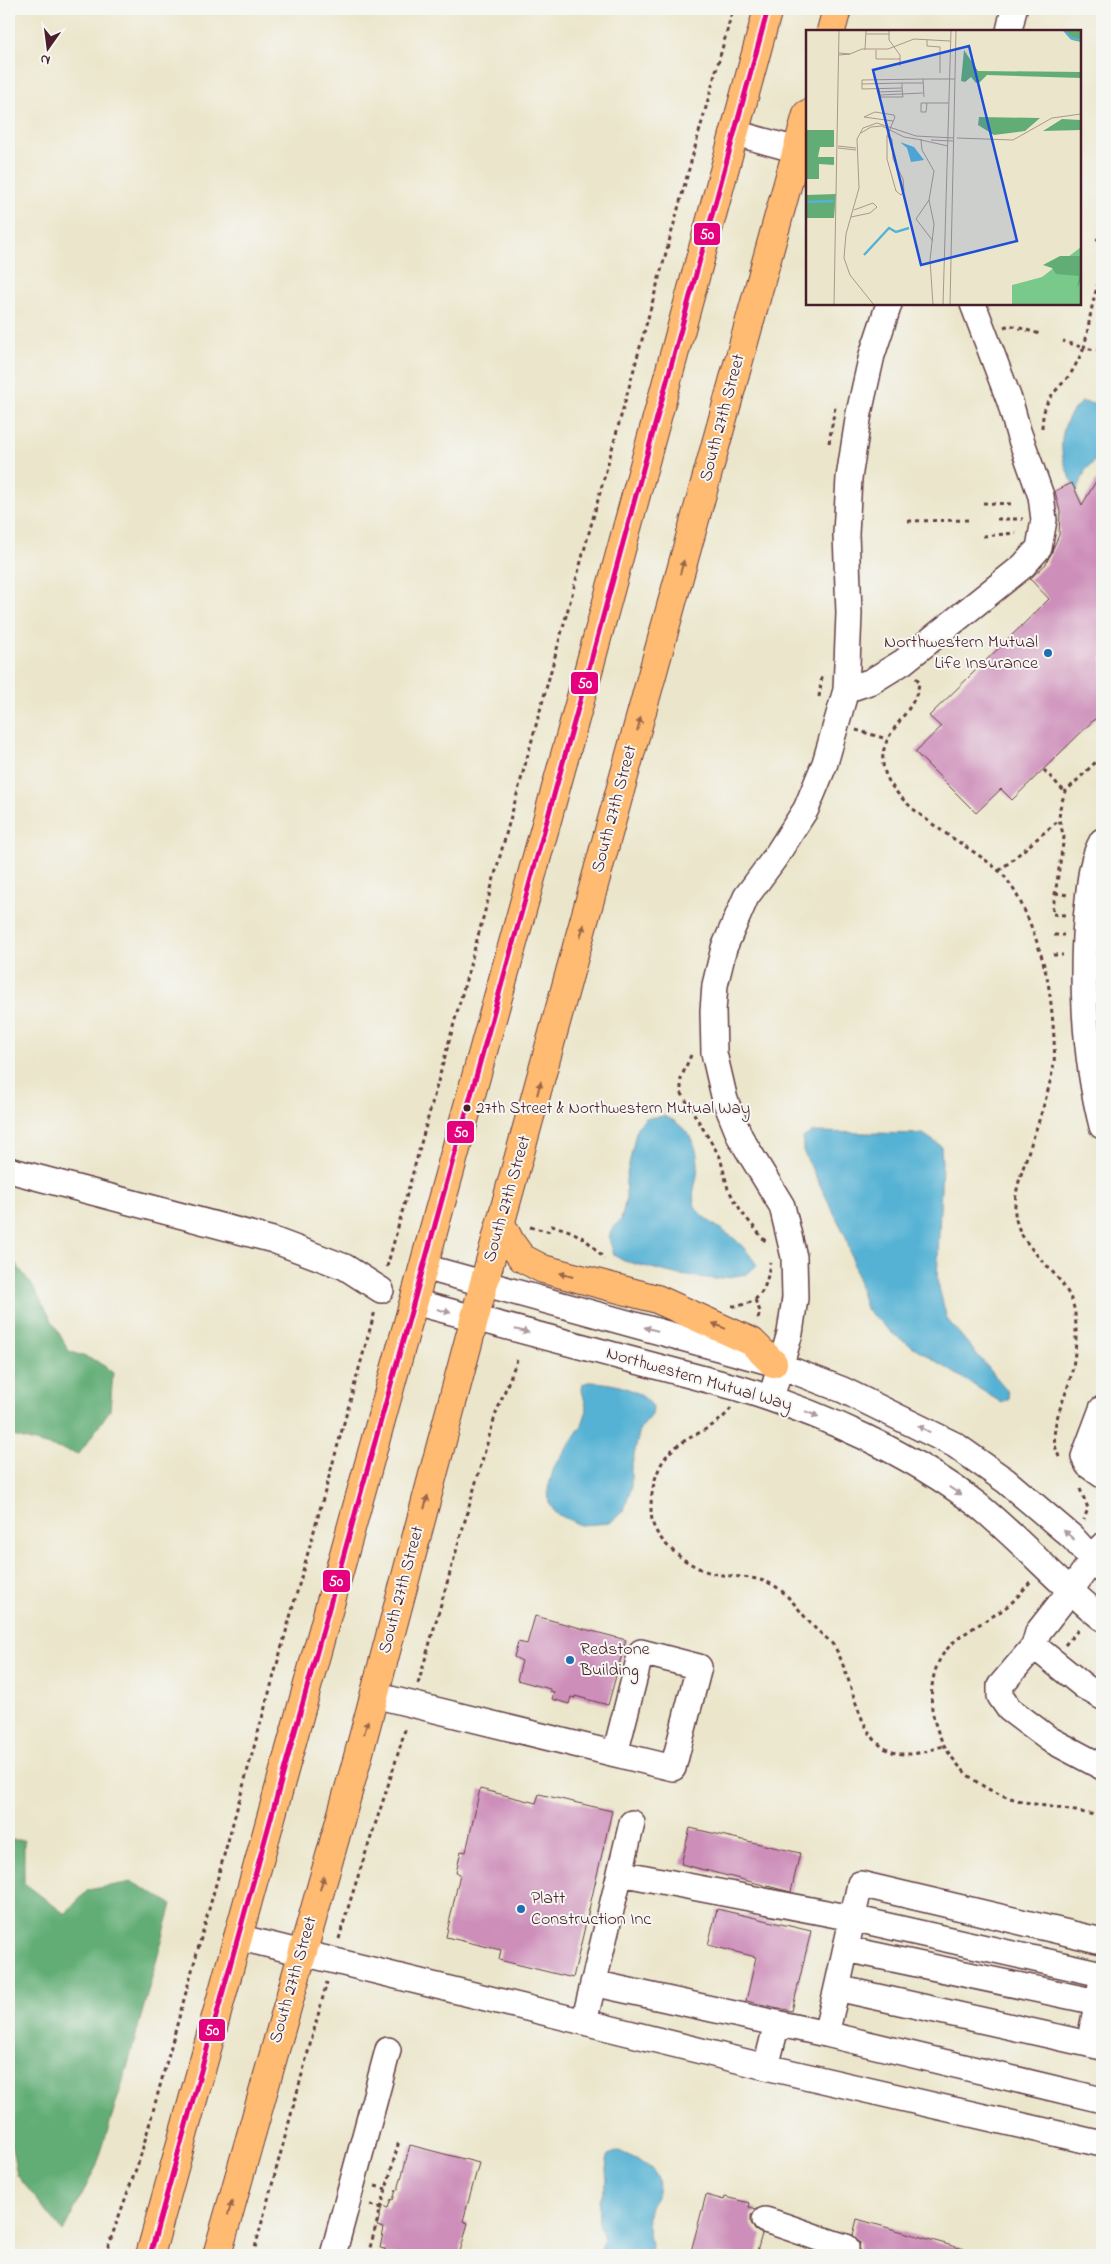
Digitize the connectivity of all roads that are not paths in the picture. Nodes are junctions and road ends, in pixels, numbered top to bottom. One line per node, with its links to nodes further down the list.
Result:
1 (768, 9): 7 (main road)
2 (837, 9): 4 (main road)
3 (1014, 9): 5 (street)
4 (831, 30)
5 (1009, 30)
6 (806, 118): 8 (main road, South 27th Street)
7 (735, 133): 8 (street); 16 (main road)
8 (797, 150): 15 (main road, South 27th Street, one-way to 8)
9 (889, 305): 11 (street)
10 (973, 305): 11 (street)
11 (846, 690): 21 (street)
12 (1102, 841): 13 (street)
13 (1102, 1126)
14 (9, 1170): 18 (street)
15 (501, 1224): 17 (main road, South 27th Street); 21 (main road, one-way to 15)
16 (424, 1267): 17 (street, Northwestern Mutual Way); 19 (main road)
17 (484, 1283): 20 (main road, South 27th Street); 21 (street, Northwestern Mutual Way, one-way to 17)
18 (381, 1290)
19 (414, 1302): 20 (street, Northwestern Mutual Way, one-way to 20); 36 (main road)
20 (474, 1319): 22 (street, Northwestern Mutual Way, one-way to 22); 29 (main road, South 27th Street, one-way to 20)
21 (777, 1364): 22 (street); 25 (street, Northwestern Mutual Way, one-way to 21)
22 (771, 1398): 26 (street, Northwestern Mutual Way, one-way to 26)
23 (1102, 1409): 24 (street)
24 (1102, 1475)
25 (1100, 1563): 26 (street)
26 (1077, 1596): 27 (street, Northwestern Mutual Way); 28 (street)
27 (1102, 1618)
28 (1034, 1646): 30 (street); 32 (street)
29 (374, 1695): 31 (street); 39 (main road, South 27th Street, one-way to 29)
30 (1102, 1696)
31 (615, 1754): 31 (street)
32 (1102, 1767)
33 (632, 1823): 34 (street)
34 (620, 1873): 35 (street); 41 (street)
35 (852, 1918): 37 (street); 38 (street); 40 (street)
36 (238, 1937): 39 (street); 55 (main road)
37 (1102, 1941)
38 (846, 1949): 42 (street); 43 (street)
39 (302, 1953): 44 (street); 56 (main road, South 27th Street, one-way to 39)
40 (1102, 1974)
41 (593, 1983): 44 (street); 45 (street)
42 (837, 1988): 46 (street); 47 (street)
43 (1100, 1990): 47 (street)
44 (584, 2022): 49 (street)
45 (776, 2023): 46 (street); 49 (street)
46 (826, 2034): 50 (street)
47 (1096, 2046)
48 (388, 2050): 57 (street)
49 (766, 2067): 51 (street)
50 (1102, 2100)
51 (1102, 2144)
52 (765, 2220): 53 (street)
53 (805, 2246): 54 (street)
54 (846, 2246)
55 (150, 2255)
56 (217, 2255)
57 (332, 2255)

